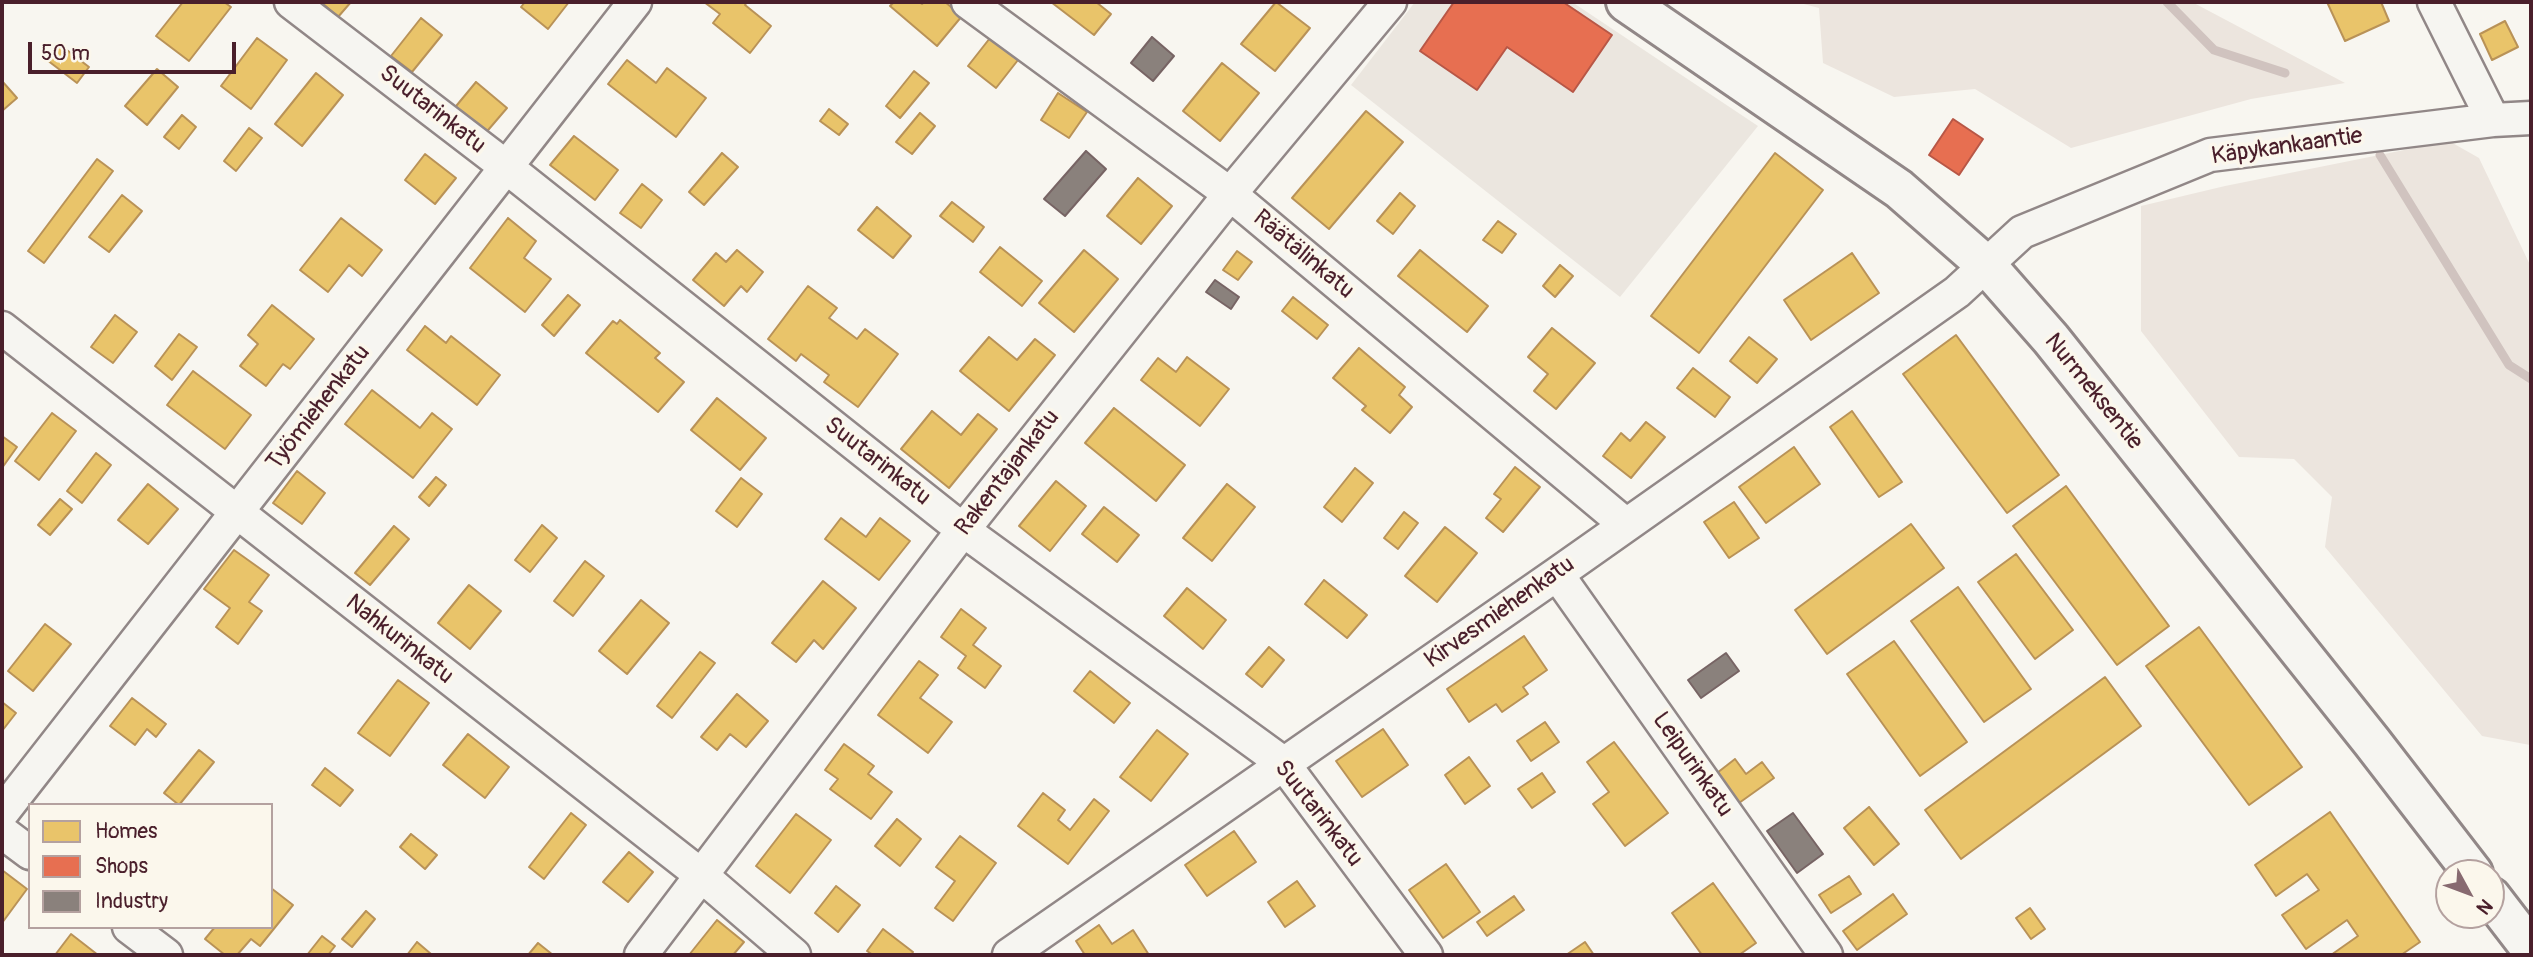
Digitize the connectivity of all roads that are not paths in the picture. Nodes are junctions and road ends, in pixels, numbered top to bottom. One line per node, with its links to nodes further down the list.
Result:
1 (291, 2): 9 (street, Suutarinkatu)
2 (635, 2): 9 (street, Työmiehenkatu)
3 (968, 2): 10 (street, Räätälinkatu)
4 (1390, 2): 10 (street, Rakentajankatu)
5 (1626, 2): 11 (street, Nurmeksentie)
6 (2434, 2): 8 (street)
7 (2531, 118): 8 (street, Käpykankaantie)
8 (2493, 120): 11 (street, Käpykankaantie)
9 (505, 166): 13 (street, Työmiehenkatu); 15 (street, Suutarinkatu)
10 (1230, 194): 14 (street, Räätälinkatu); 15 (street, Rakentajankatu)
11 (1987, 266): 14 (street, Kirvesmiehenkatu); 21 (street, Nurmeksentie)
12 (2, 328): 13 (street, Nahkurinkatu)
13 (237, 514): 18 (street, Työmiehenkatu); 22 (street, Nahkurinkatu)
14 (1625, 524): 16 (street, Kirvesmiehenkatu)
15 (963, 530): 17 (street, Suutarinkatu); 22 (street, Rakentajankatu)
16 (1557, 574): 17 (street, Kirvesmiehenkatu); 31 (street, Leipurinkatu)
17 (1283, 763): 29 (street, Kirvesmiehenkatu); 30 (street, Suutarinkatu)
18 (2, 813)
19 (2, 832): 20 (street)
20 (28, 852)
21 (2462, 859)
22 (701, 875): 27 (street, Rakentajankatu); 28 (street, Nahkurinkatu)
23 (2505, 915): 25 (street)
24 (132, 929): 26 (street)
25 (2531, 949)
26 (166, 955)
27 (640, 955)
28 (794, 955)
29 (1009, 955)
30 (1426, 955)
31 (1826, 955)

